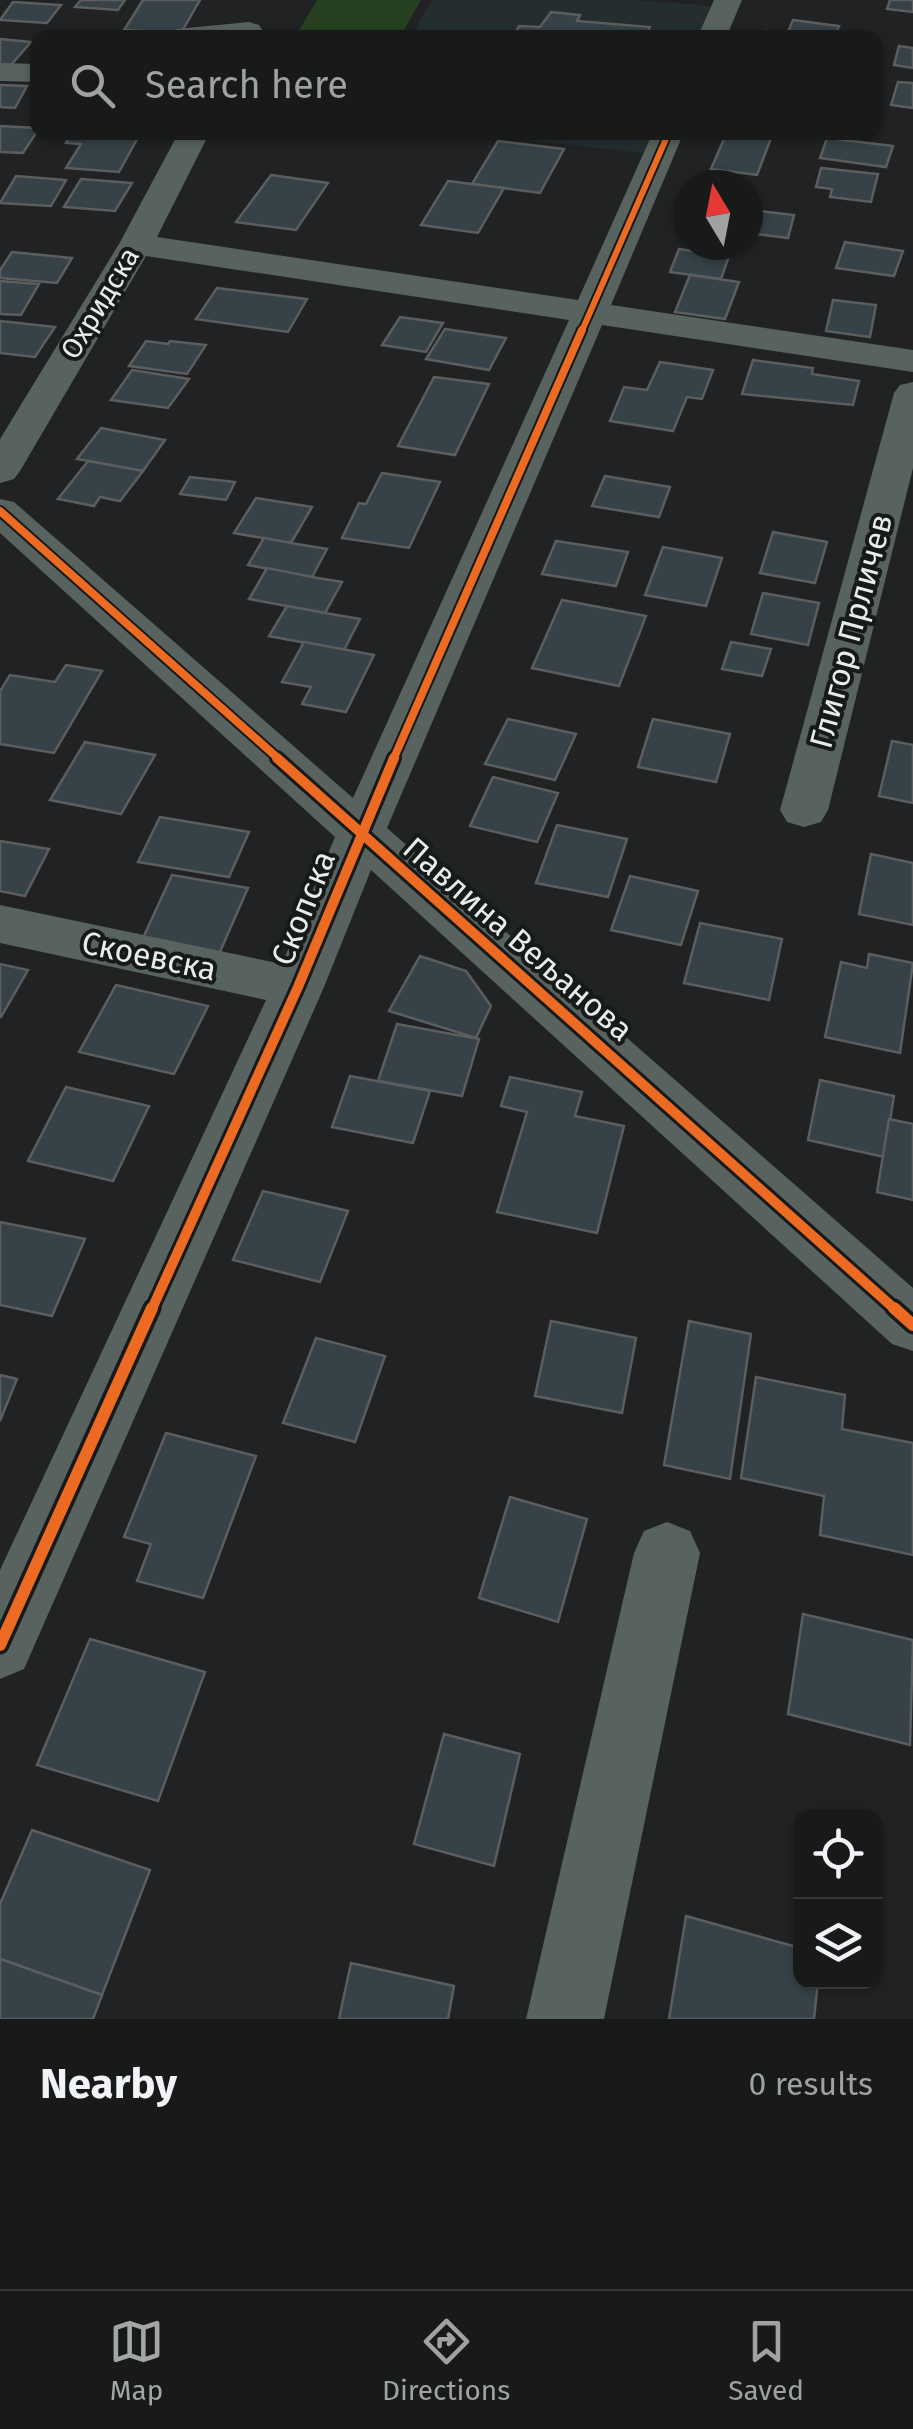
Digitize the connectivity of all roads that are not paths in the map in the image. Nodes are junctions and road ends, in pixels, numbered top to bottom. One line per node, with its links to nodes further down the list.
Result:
1 (267, 0): 3 (street)
2 (728, 0): 4 (street)
3 (249, 30)
4 (715, 30)
5 (0, 72): 6 (street)
6 (30, 73)
7 (192, 140): 9 (street, Охридска)
8 (666, 140): 10 (street, Скопска)
9 (136, 244): 10 (street); 13 (street, Охридска)
10 (589, 314): 11 (street); 16 (street, Скопска)
11 (913, 361)
12 (913, 393): 15 (street, Глигор Прличев)
13 (0, 471)
14 (0, 511): 16 (street, Павлина Вељанова)
15 (804, 810)
16 (361, 833): 18 (street, Скопска); 19 (street, Павлина Вељанова)
17 (0, 924): 18 (street, Скоевска)
18 (298, 987): 21 (street, Скопска)
19 (913, 1325)
20 (667, 1553): 22 (street)
21 (0, 1645)
22 (565, 2019)

